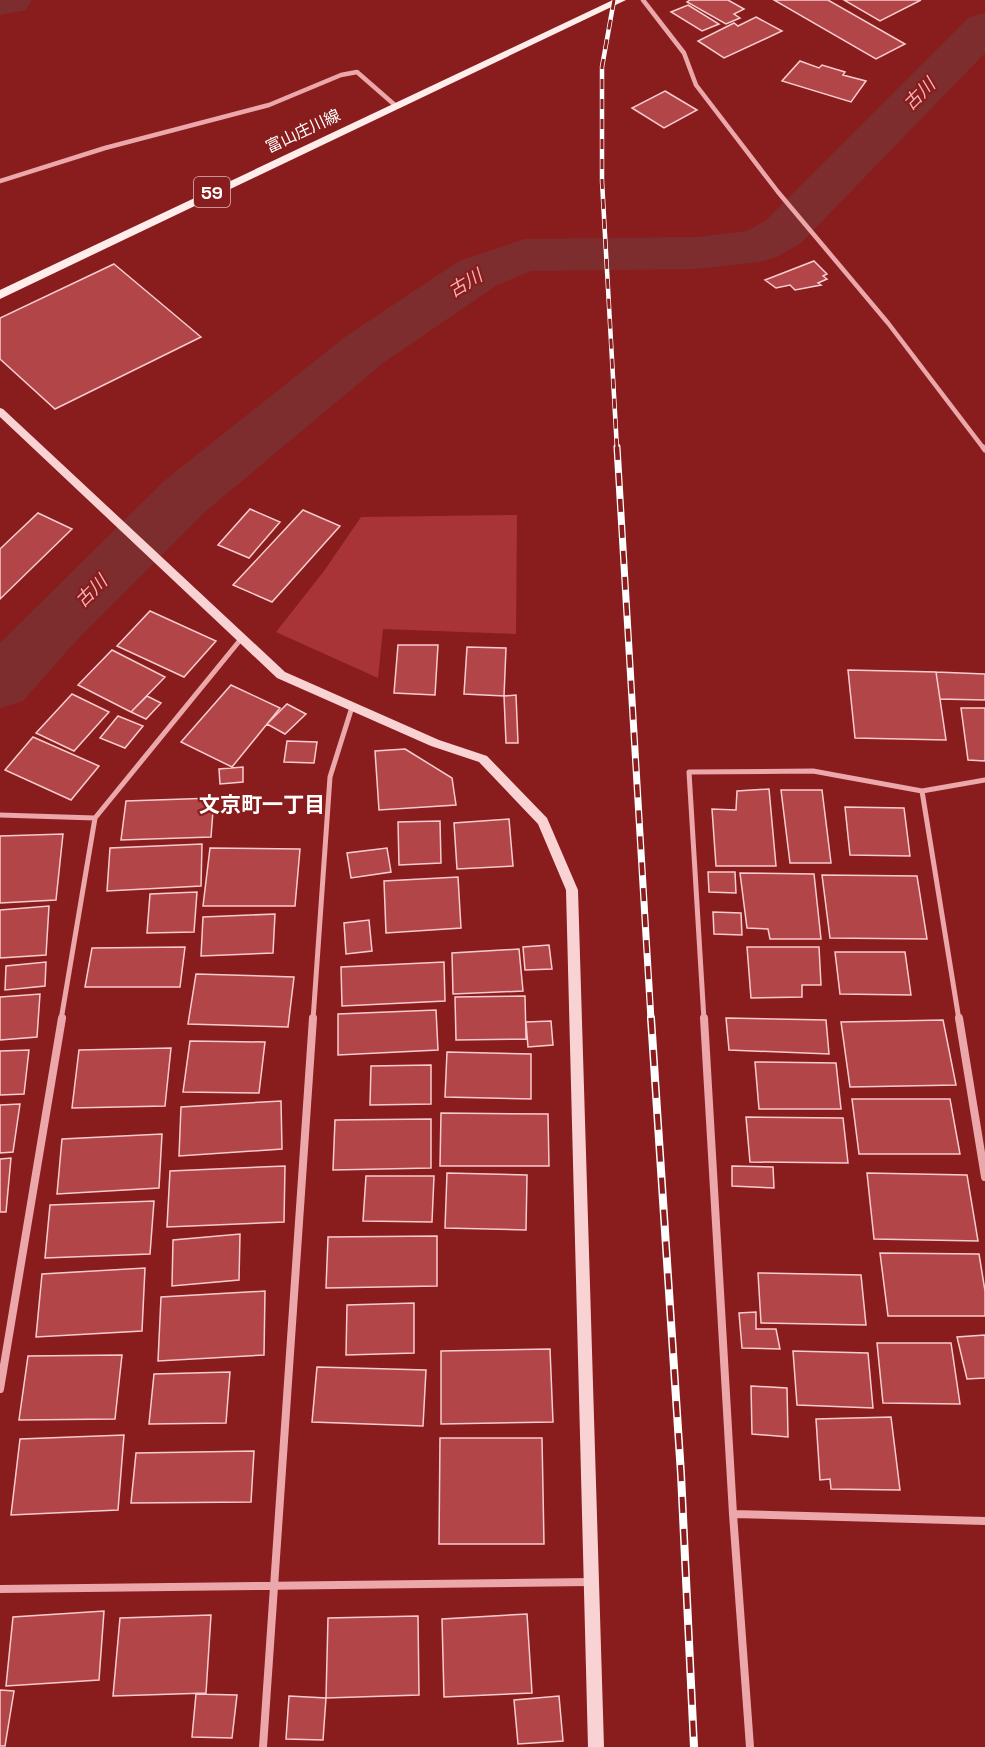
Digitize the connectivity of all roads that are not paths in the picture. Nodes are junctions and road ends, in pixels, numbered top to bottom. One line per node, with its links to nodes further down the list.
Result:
1 (621, 0): 3 (main road, 富山庄川線 / 59)
2 (643, 0): 7 (street)
3 (396, 106): 4 (street); 5 (main road, 富山庄川線 / 59)
4 (0, 181)
5 (0, 295)
6 (0, 411): 8 (street)
7 (985, 450)
8 (241, 639): 9 (street); 13 (street)
9 (352, 707): 18 (street); 19 (street)
10 (985, 780): 11 (street)
11 (922, 791): 14 (street); 16 (street)
12 (0, 815): 13 (street)
13 (95, 818): 15 (street)
14 (985, 1177)
15 (0, 1389)
16 (734, 1514): 17 (street); 23 (street)
17 (985, 1521)
18 (592, 1582): 19 (street); 22 (street)
19 (274, 1586): 20 (street); 21 (street)
20 (0, 1589)
21 (263, 1747)
22 (596, 1747)
23 (750, 1747)

